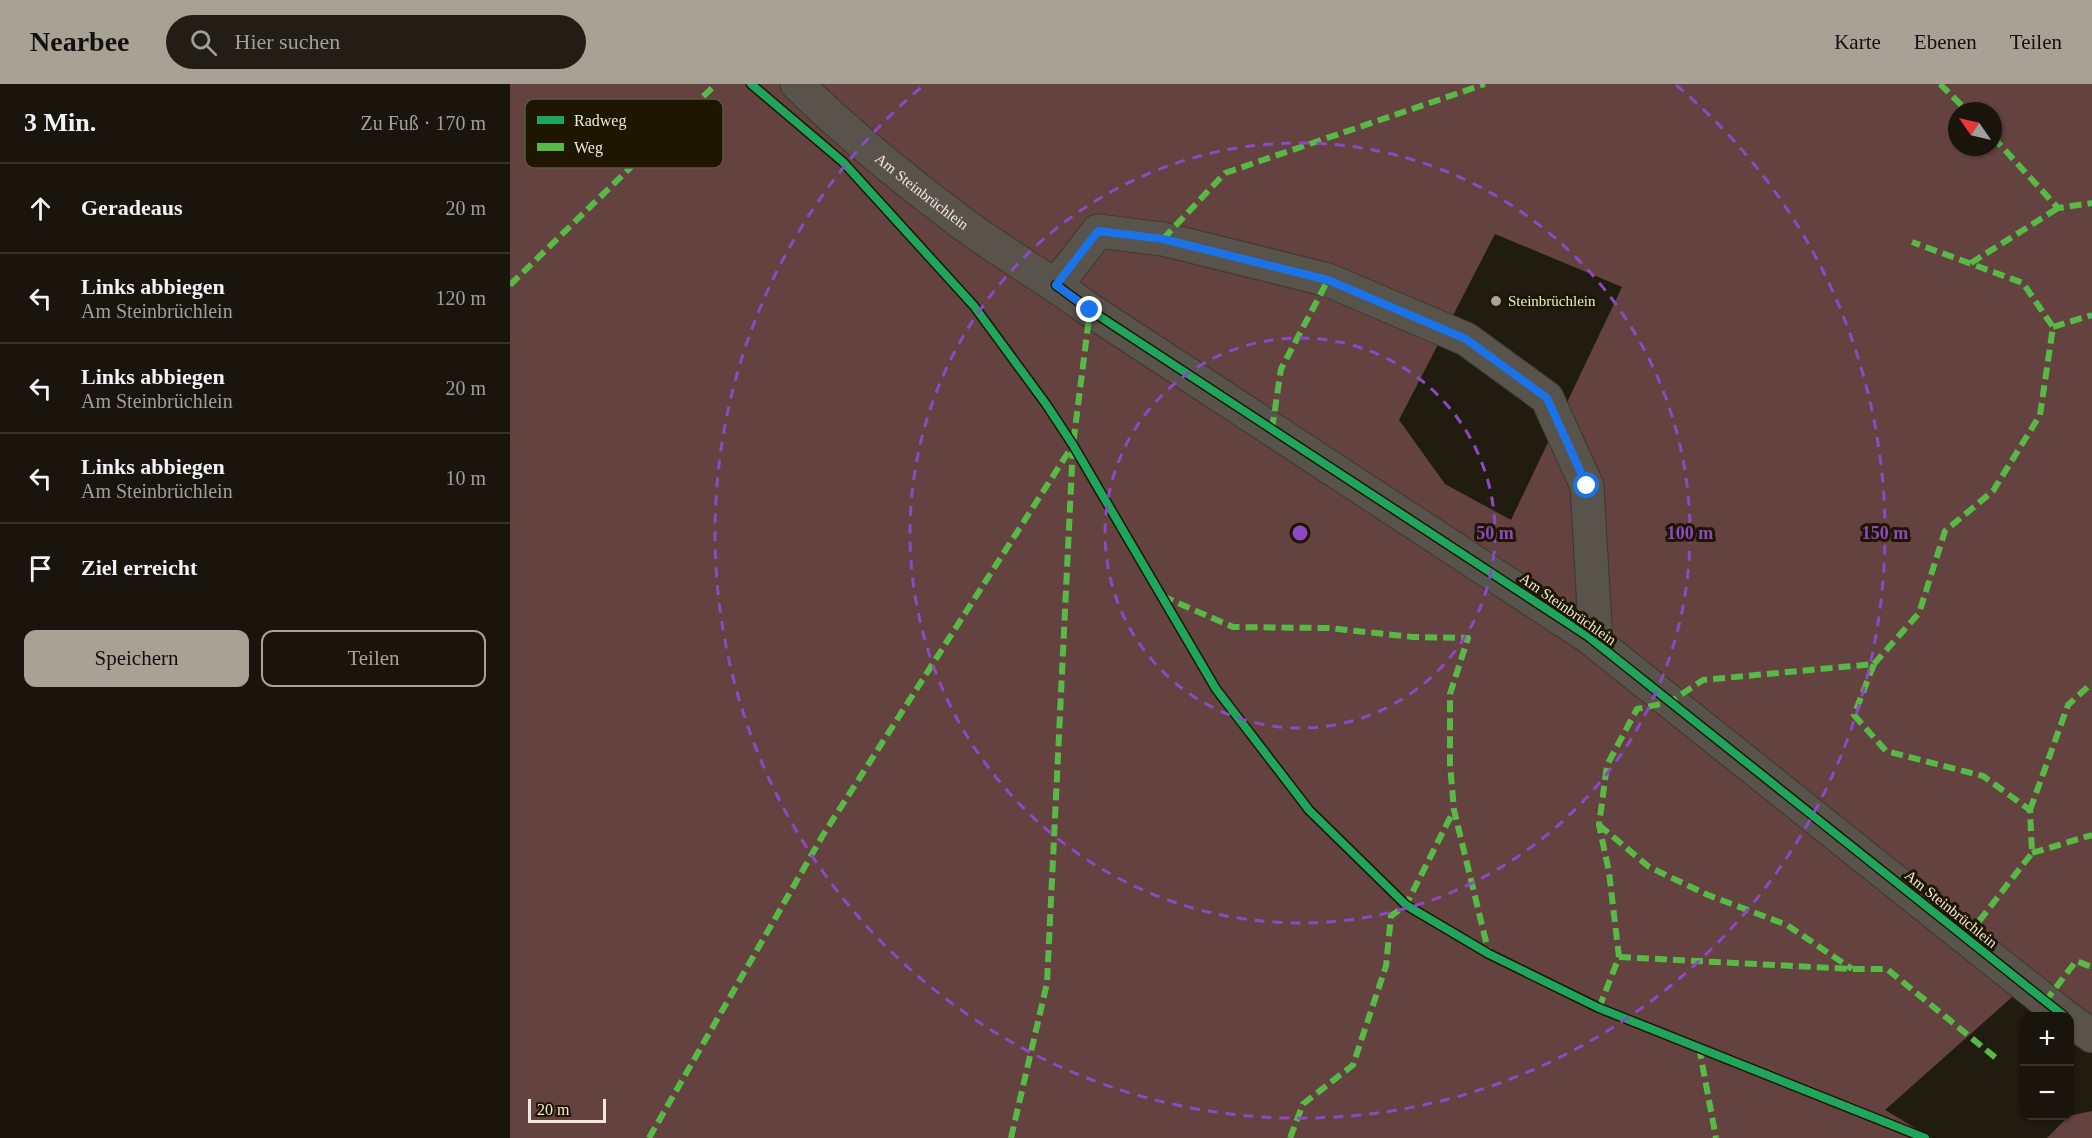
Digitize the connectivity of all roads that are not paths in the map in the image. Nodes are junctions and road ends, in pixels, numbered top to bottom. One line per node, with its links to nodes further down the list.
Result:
1 (797, 84): 2 (street, Am Steinbrüchlein)
2 (1056, 285): 3 (street, Am Steinbrüchlein); 3 (street)
3 (1589, 637): 4 (street, Am Steinbrüchlein)
4 (2058, 1012)
5 (2074, 1023): 6 (street)
6 (2092, 1036)

